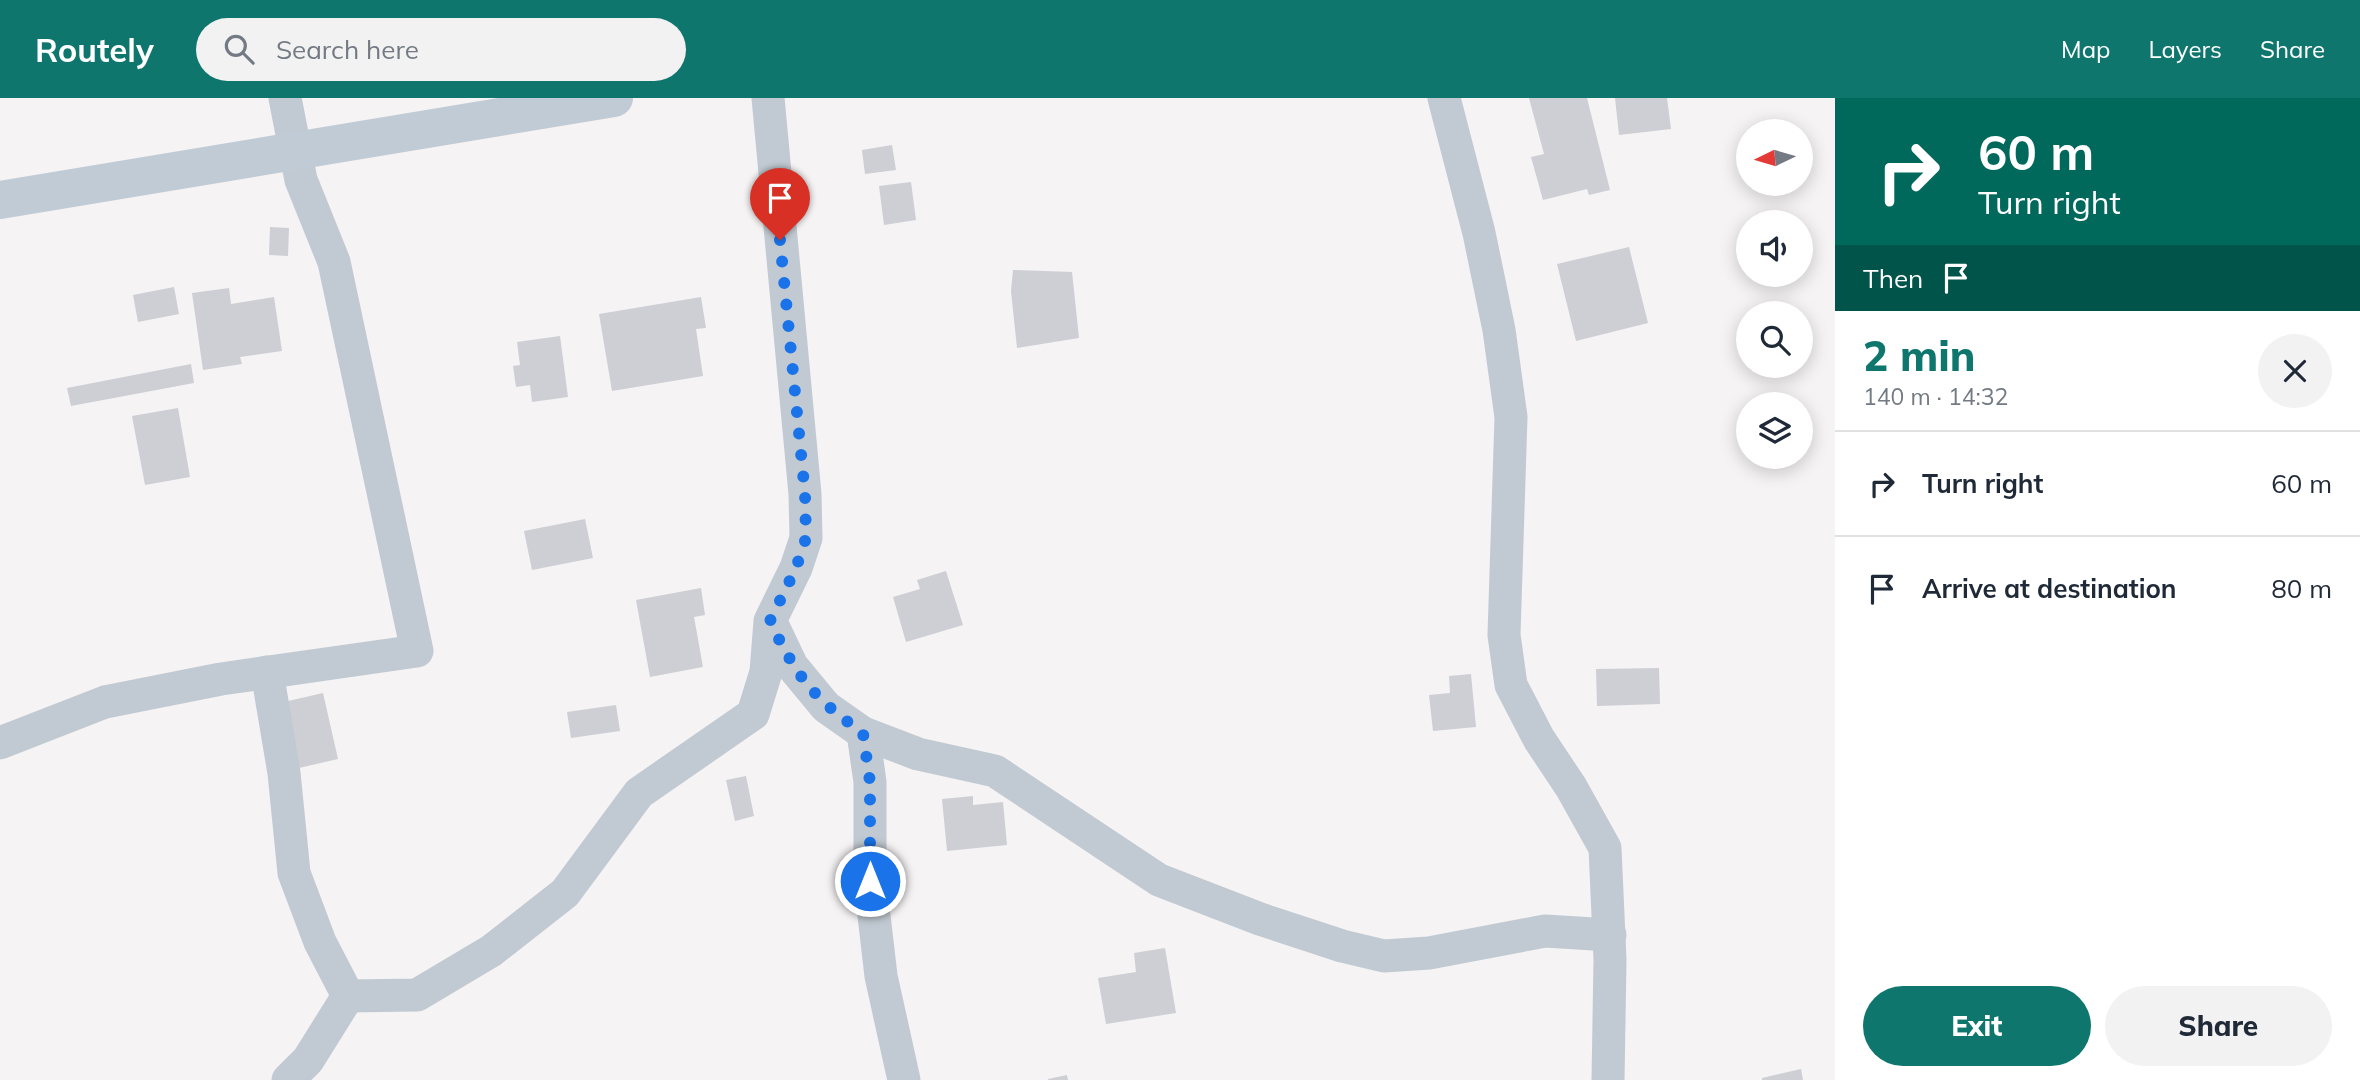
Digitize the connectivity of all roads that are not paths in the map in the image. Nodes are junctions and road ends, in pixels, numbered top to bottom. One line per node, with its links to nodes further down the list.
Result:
1 (285, 98): 5 (street)
2 (614, 98): 5 (street)
3 (768, 98): 7 (street)
4 (1444, 98): 11 (street)
5 (293, 150): 6 (street); 8 (street)
6 (0, 200)
7 (770, 621): 9 (street); 12 (street)
8 (267, 672): 10 (street); 12 (street)
9 (863, 733): 11 (street); 14 (street)
10 (0, 743)
11 (1610, 935): 15 (street)
12 (348, 996): 13 (street)
13 (288, 1080)
14 (904, 1080)
15 (1608, 1080)

